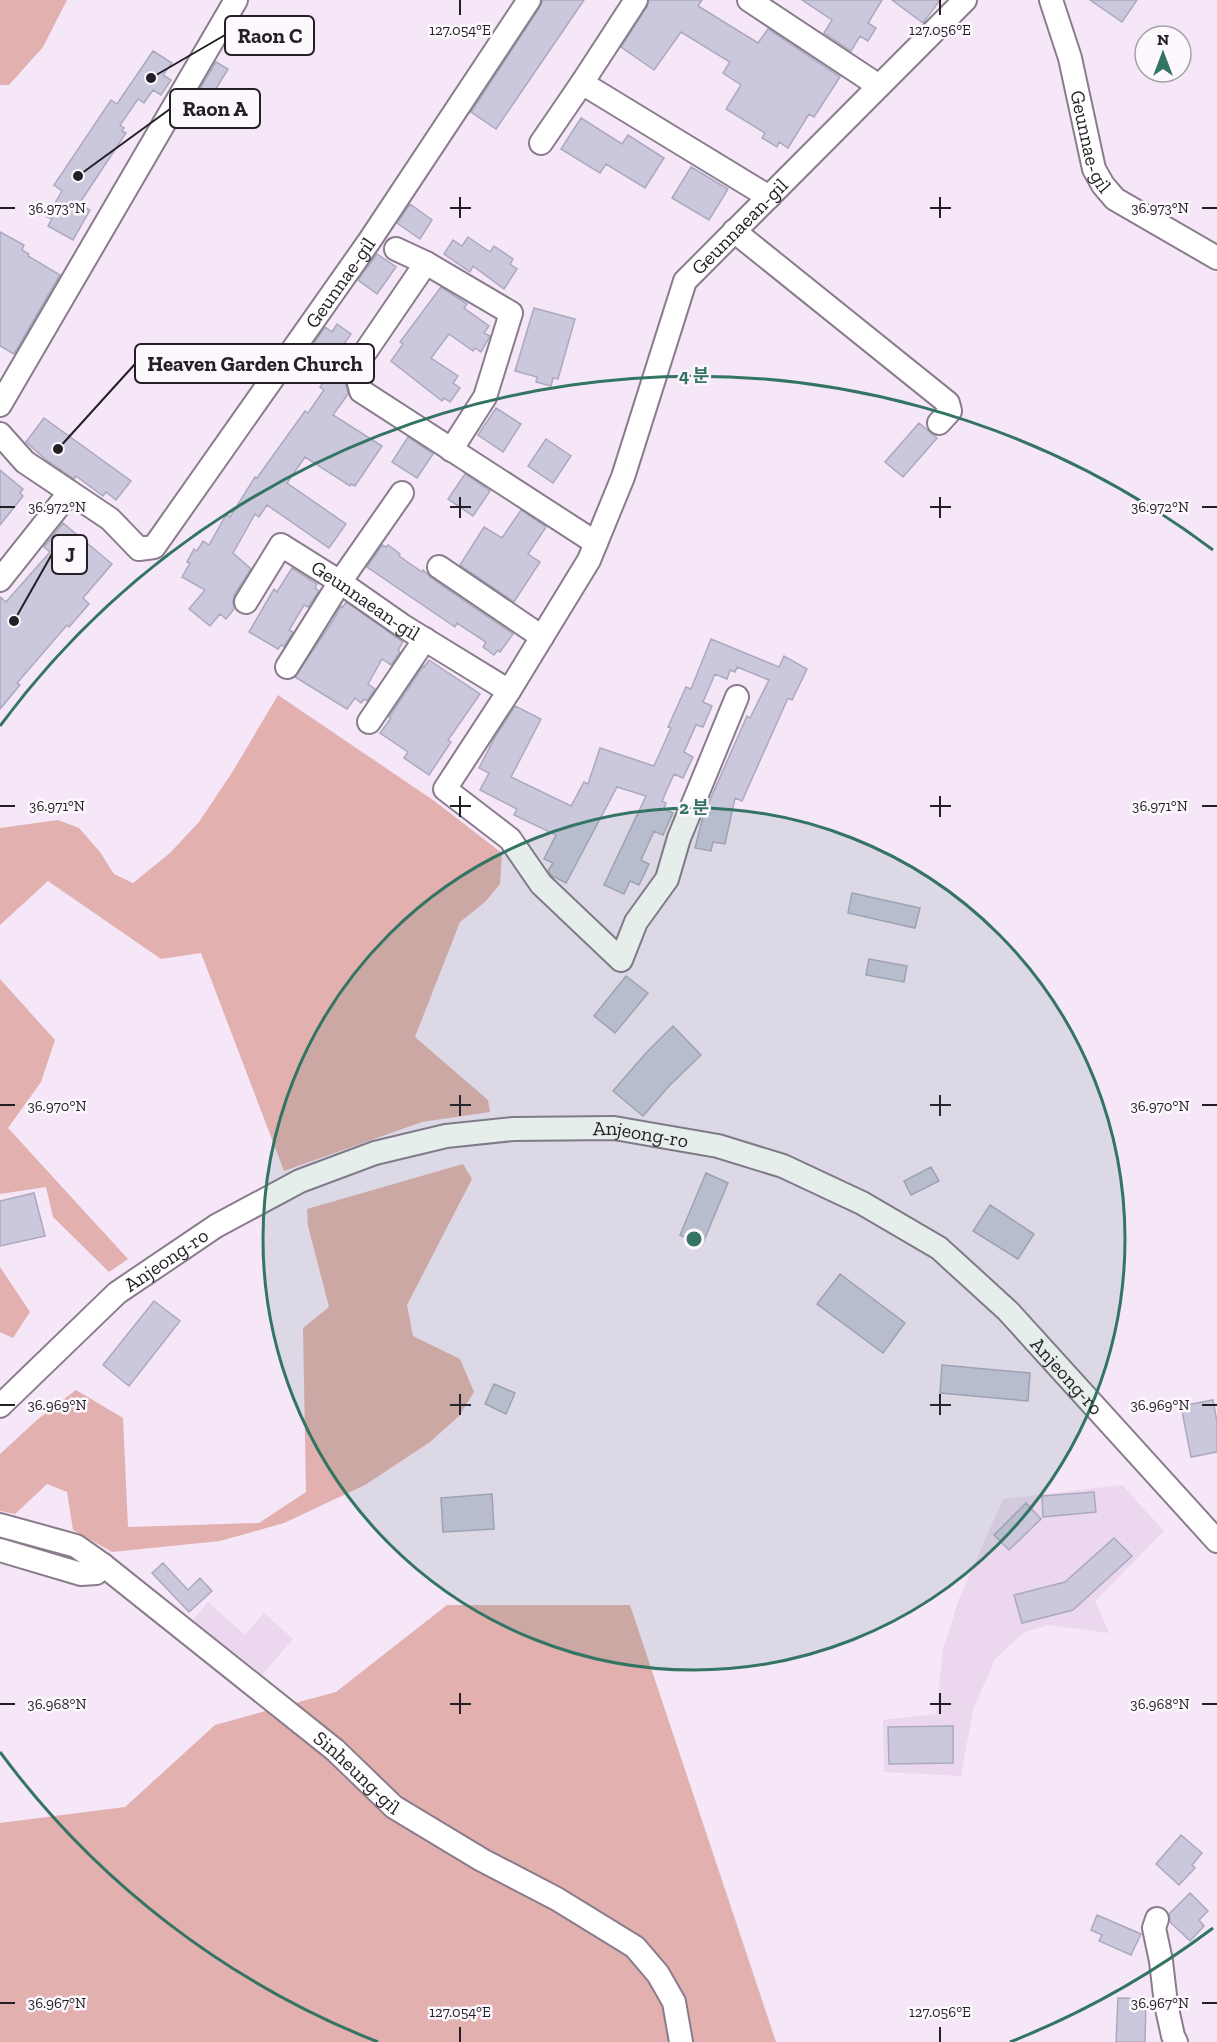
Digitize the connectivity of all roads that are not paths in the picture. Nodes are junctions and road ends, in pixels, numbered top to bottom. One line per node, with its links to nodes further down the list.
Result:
1 (236, 0): 15 (street)
2 (529, 0): 19 (street, Geunnae-gil)
3 (636, 0): 7 (street)
4 (749, 0): 8 (street)
5 (965, 0): 8 (street, Geunnaean-gil)
6 (1051, 0): 13 (street, Geunnae-gil)
7 (582, 83): 9 (street); 10 (street)
8 (879, 86): 10 (street, Geunnaean-gil)
9 (542, 143)
10 (769, 197): 11 (street, Geunnaean-gil)
11 (735, 231): 16 (street); 21 (street, Geunnaean-gil)
12 (396, 249): 14 (street)
13 (1217, 258)
14 (426, 263): 18 (street); 18 (street)
15 (0, 405)
16 (939, 423)
17 (0, 434): 19 (street, Geunnae-gil)
18 (452, 450): 21 (street)
19 (69, 493): 23 (street)
20 (402, 493): 24 (street)
21 (596, 543): 26 (street, Geunnaean-gil)
22 (439, 567): 26 (street)
23 (0, 580)
24 (340, 582): 25 (street, Geunnaean-gil); 27 (street, Geunnaean-gil); 28 (street)
25 (246, 602)
26 (542, 637): 29 (street, Geunnaean-gil)
27 (425, 639): 29 (street, Geunnaean-gil); 31 (street)
28 (286, 667)
29 (509, 691): 30 (street, Geunnaean-gil)
30 (737, 697)
31 (369, 722)
32 (0, 1406): 34 (street, Anjeong-ro)
33 (0, 1525): 36 (street, Sinheung-gil)
34 (1217, 1541)
35 (0, 1550): 36 (street)
36 (103, 1565): 38 (street, Sinheung-gil)
37 (1156, 1919): 39 (street)
38 (681, 2042)
39 (1176, 2042)

